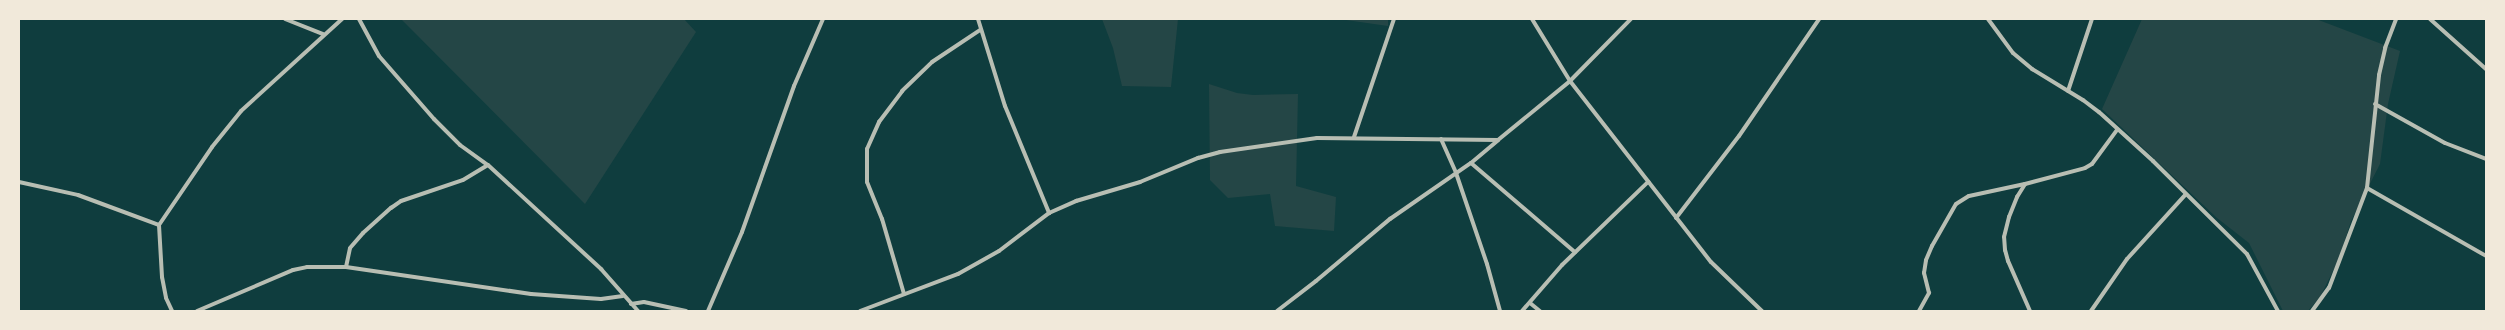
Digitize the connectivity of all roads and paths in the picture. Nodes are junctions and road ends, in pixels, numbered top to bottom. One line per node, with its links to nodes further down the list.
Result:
1 (285, 19): 15 (street)
2 (342, 19): 15 (street)
3 (359, 19): 26 (street)
4 (823, 19): 47 (street)
5 (978, 19): 14 (street)
6 (1394, 19): 21 (street)
7 (1532, 19): 17 (street)
8 (1631, 19): 17 (street)
9 (1819, 19): 34 (street)
10 (1988, 19): 18 (street)
11 (2092, 19): 18 (street)
12 (2396, 19): 19 (street)
13 (2430, 19): 16 (street)
14 (980, 30): 33 (street); 39 (street)
15 (323, 34): 35 (street)
16 (2486, 69)
17 (1570, 81): 23 (street); 29 (street)
18 (2068, 91): 20 (street)
19 (2375, 104): 24 (street); 31 (street)
20 (2117, 130): 30 (street); 32 (street)
21 (1354, 137): 22 (street); 33 (street)
22 (1441, 139): 23 (street); 27 (street)
23 (1498, 140): 25 (street)
24 (2486, 159)
25 (1471, 163): 27 (street); 36 (street)
26 (488, 165): 38 (street); 40 (street)
27 (1456, 173): 49 (street); 50 (street)
28 (19, 182): 35 (street)
29 (1648, 182): 34 (street); 36 (street)
30 (2025, 184): 54 (street); 55 (street)
31 (2367, 188): 37 (street); 58 (street)
32 (2185, 195): 56 (street); 57 (street)
33 (1049, 213): 39 (street)
34 (1676, 218): 53 (street)
35 (158, 225): 43 (street)
36 (1575, 252): 41 (street)
37 (2486, 256)
38 (346, 267): 40 (street); 44 (street)
39 (904, 294): 48 (street)
40 (623, 296): 42 (street)
41 (1530, 303): 51 (street); 52 (street)
42 (631, 304): 45 (street); 46 (street)
43 (172, 311)
44 (197, 311)
45 (638, 311)
46 (686, 311)
47 (708, 311)
48 (860, 311)
49 (1277, 311)
50 (1500, 311)
51 (1522, 311)
52 (1540, 311)
53 (1762, 311)
54 (1919, 311)
55 (2030, 311)
56 (2091, 311)
57 (2278, 311)
58 (2312, 311)

